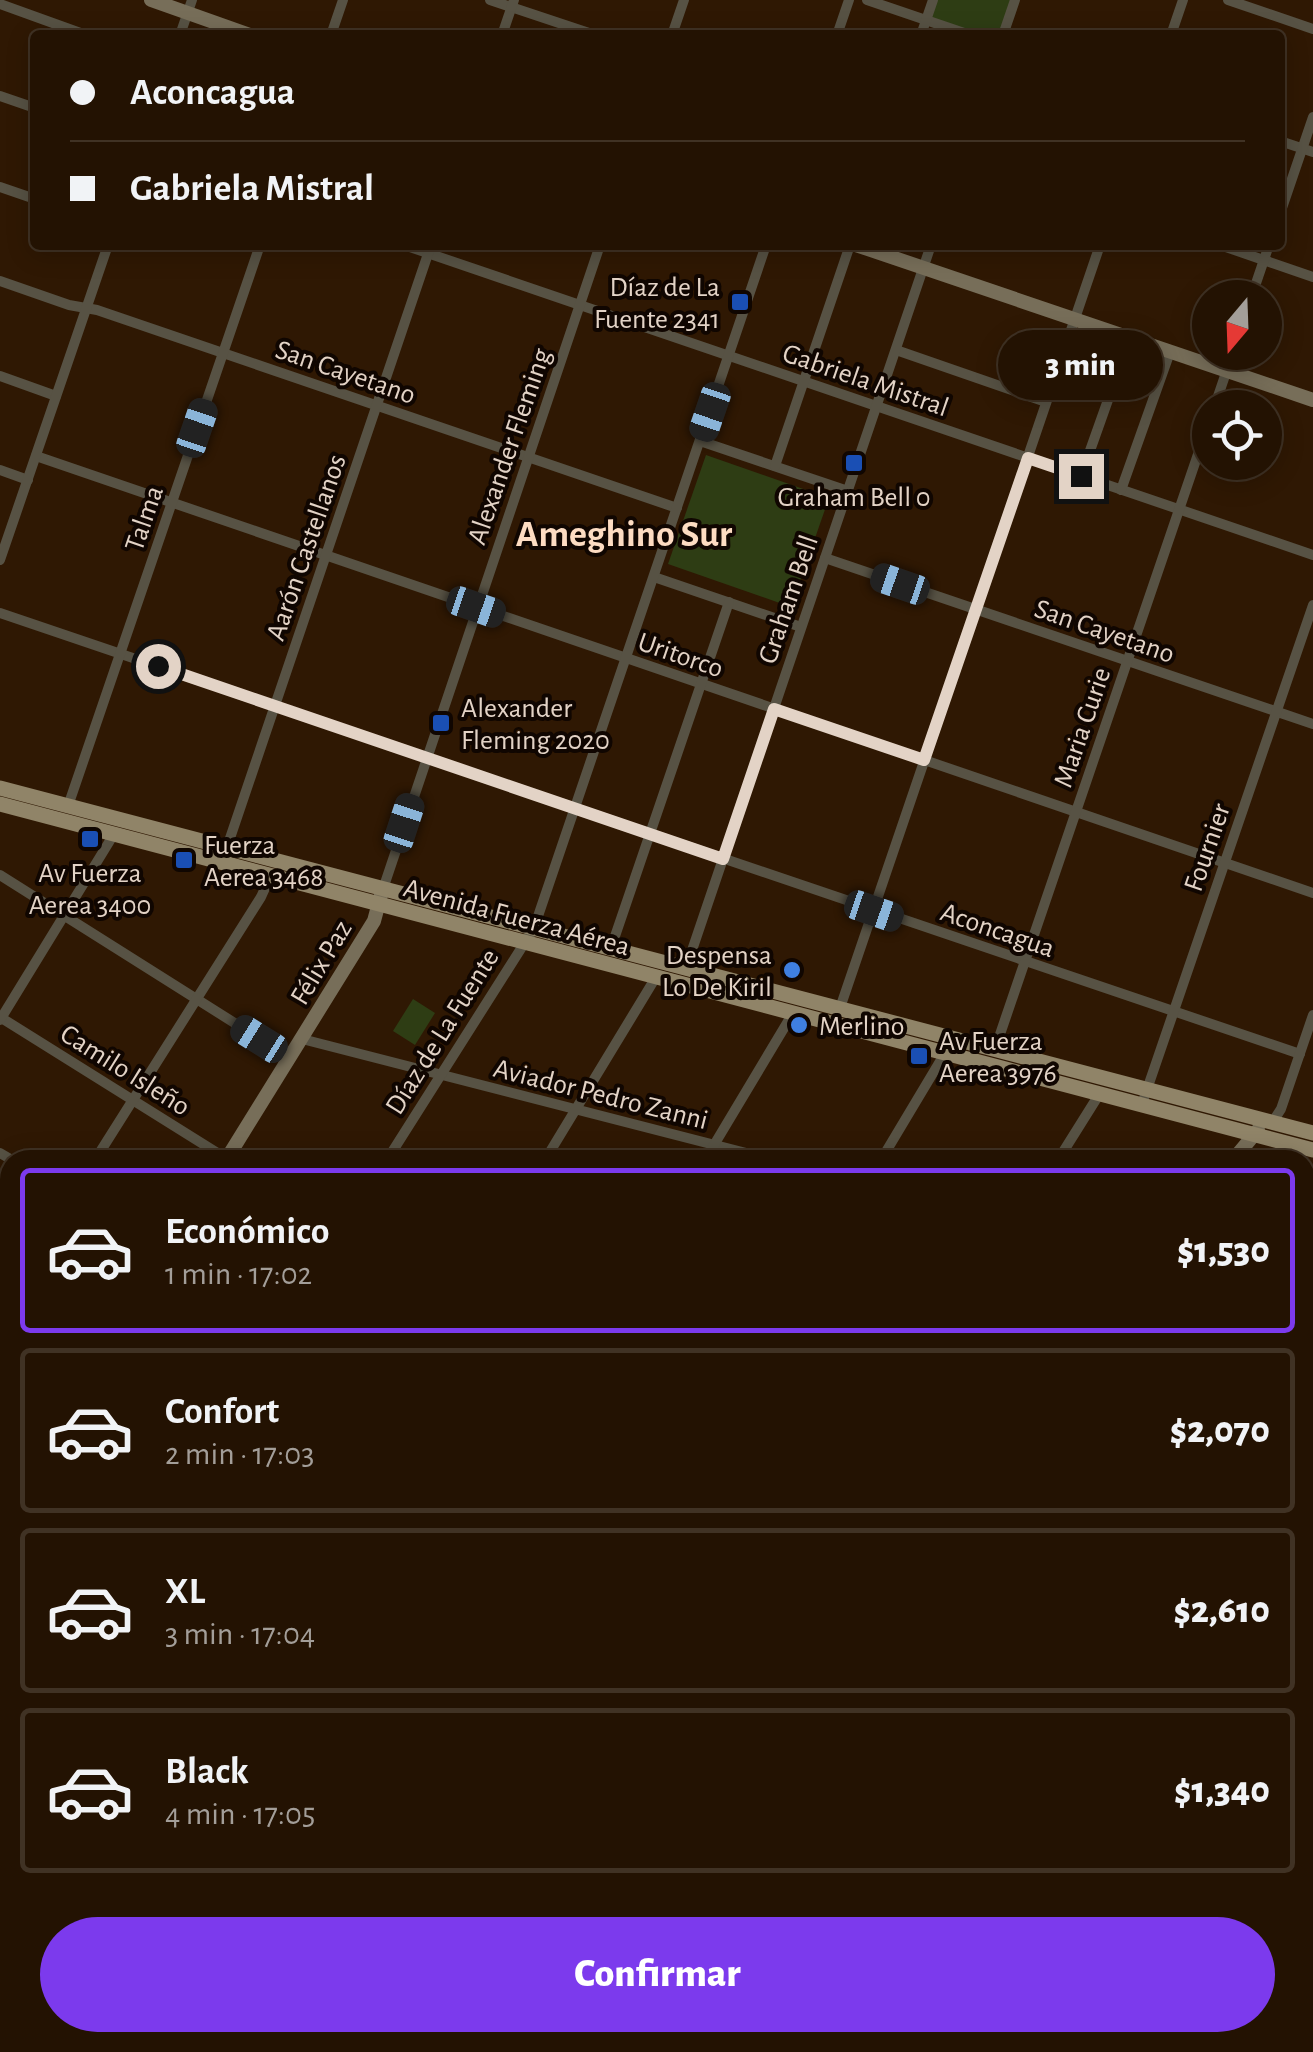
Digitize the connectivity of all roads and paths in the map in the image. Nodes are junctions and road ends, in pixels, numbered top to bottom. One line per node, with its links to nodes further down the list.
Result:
1 (151, 0): 13 (main road)
2 (343, 0): 18 (street)
3 (490, 0): 12 (street)
4 (684, 0): 21 (street)
5 (849, 0): 22 (street)
6 (867, 0): 14 (street)
7 (933, 0): 14 (street)
8 (1014, 0): 25 (street)
9 (1184, 0): 26 (street)
10 (1228, 0): 15 (street)
11 (0, 4): 16 (street)
12 (512, 4): 19 (street); 20 (street)
13 (190, 7): 17 (main road)
14 (926, 20): 23 (street); 24 (street)
15 (1313, 29)
16 (72, 30)
17 (239, 30)
18 (333, 30)
19 (504, 30)
20 (582, 30)
21 (674, 30)
22 (840, 30)
23 (923, 30)
24 (955, 30)
25 (1005, 30)
26 (1174, 30)
27 (0, 96): 28 (street)
28 (30, 106)
29 (1313, 117): 30 (street)
30 (1308, 151): 33 (street)
31 (0, 187): 32 (street)
32 (30, 197)
33 (1285, 203)
34 (106, 250): 52 (street)
35 (258, 250): 57 (street, Talma)
36 (430, 250): 67 (street, Aarón Castellanos)
37 (433, 250): 51 (street, Gabriela Mistral)
38 (598, 250): 51 (street, Alexander Fleming)
39 (764, 250): 58 (street, Díaz de La Fuente)
40 (851, 250): 62 (street)
41 (868, 250): 47 (main road)
42 (929, 250): 47 (street, Graham Bell)
43 (1098, 250): 53 (street)
44 (1235, 250): 46 (street)
45 (1267, 250): 46 (street)
46 (1264, 260): 48 (street); 49 (street)
47 (924, 268): 53 (main road); 55 (street, Graham Bell)
48 (1313, 276)
49 (1257, 280)
50 (0, 281): 52 (street, San Cayetano)
51 (580, 305): 58 (street, Gabriela Mistral); 71 (street, Alexander Fleming)
52 (86, 308): 57 (street, San Cayetano); 64 (street)
53 (1074, 319): 54 (main road); 66 (street)
54 (1130, 338): 56 (main road); 76 (street)
55 (896, 350): 66 (street); 68 (street, Graham Bell)
56 (1170, 352): 59 (main road); 78 (street)
57 (223, 353): 67 (street, San Cayetano); 80 (street, Talma)
58 (728, 356): 62 (street, Gabriela Mistral); 69 (street, Díaz de La Fuente)
59 (1192, 359)
60 (1226, 370): 63 (street); 65 (main road)
61 (0, 376): 64 (street)
62 (804, 381): 68 (street, Gabriela Mistral); 73 (street)
63 (1220, 390)
64 (56, 396): 70 (street)
65 (1313, 400)
66 (1046, 402): 72 (street)
67 (376, 406): 71 (street, San Cayetano); 84 (street, Aarón Castellanos)
68 (876, 406): 72 (street, Gabriela Mistral); 79 (street, Graham Bell)
69 (700, 441): 73 (street); 81 (street, Díaz de La Fuente)
70 (36, 456): 77 (street); 80 (street, Uritorco)
71 (528, 457): 81 (street, San Cayetano); 90 (street, Alexander Fleming)
72 (1028, 458): 76 (street, Gabriela Mistral); 91 (street)
73 (775, 466): 79 (street)
74 (0, 470): 77 (street)
75 (1192, 472): 82 (street, Maria Curie)
76 (1081, 476): 78 (street, Gabriela Mistral)
77 (28, 480): 86 (street)
78 (1122, 490): 82 (street, Gabriela Mistral)
79 (848, 491): 85 (street, Graham Bell)
80 (172, 502): 84 (street, Uritorco); 94 (street, Talma)
81 (677, 508): 87 (street, Díaz de La Fuente)
82 (1179, 510): 83 (street, Gabriela Mistral); 96 (street, Maria Curie)
83 (1313, 555)
84 (326, 556): 90 (street, Uritorco); 98 (street, Aarón Castellanos)
85 (825, 558): 91 (street, San Cayetano); 93 (street, Graham Bell)
86 (0, 560)
87 (654, 576): 88 (street); 95 (street, Díaz de La Fuente)
88 (729, 602): 93 (street); 97 (street)
89 (1313, 604): 100 (street, Fournier)
90 (476, 607): 95 (street, Uritorco); 102 (street, Alexander Fleming)
91 (976, 610): 96 (street, San Cayetano); 103 (street)
92 (0, 613): 94 (street, Aconcagua)
93 (802, 628): 99 (street, Graham Bell)
94 (120, 654): 98 (street, Aconcagua); 106 (street, Talma)
95 (626, 658): 97 (street, Uritorco); 107 (street, Díaz de La Fuente)
96 (1127, 662): 100 (street, San Cayetano); 108 (street, Maria Curie)
97 (701, 684): 99 (street, Uritorco); 110 (street)
98 (274, 706): 102 (street, Aconcagua); 111 (street, Aarón Castellanos)
99 (774, 709): 103 (street, Uritorco); 112 (street, Graham Bell)
100 (1276, 712): 101 (street, San Cayetano); 113 (street, Fournier)
101 (1313, 724)
102 (425, 758): 107 (street, Aconcagua); 117 (street, Alexander Fleming)
103 (924, 760): 108 (street, Uritorco); 118 (street)
104 (0, 788): 106 (main road, Avenida Fuerza Aérea)
105 (0, 804): 109 (main road, Avenida Fuerza Aérea)
106 (68, 806): 111 (main road, Avenida Fuerza Aérea)
107 (575, 809): 110 (street, Aconcagua); 120 (street, Díaz de La Fuente)
108 (1076, 812): 113 (street, Uritorco); 123 (street, Maria Curie)
109 (114, 834): 111 (main road, Avenida Fuerza Aérea); 119 (street)
110 (650, 834): 112 (street, Aconcagua); 122 (street)
111 (225, 855): 115 (main road, Avenida Fuerza Aérea); 117 (main road, Avenida Fuerza Aérea)
112 (723, 859): 118 (street, Aconcagua); 124 (street, Graham Bell)
113 (1224, 863): 116 (street, Uritorco); 129 (street, Fournier)
114 (0, 875): 119 (street)
115 (271, 875): 117 (main road, Avenida Fuerza Aérea); 126 (street)
116 (1313, 893)
117 (381, 897): 120 (main road, Avenida Fuerza Aérea); 121 (main road, Avenida Fuerza Aérea); 132 (main road, Félix Paz)
118 (874, 911): 123 (street, Aconcagua); 127 (street)
119 (65, 917): 126 (street); 131 (street)
120 (534, 928): 121 (street, Díaz de La Fuente); 122 (main road, Avenida Fuerza Aérea)
121 (523, 943): 125 (main road, Avenida Fuerza Aérea); 137 (street, Díaz de La Fuente)
122 (611, 948): 124 (main road, Avenida Fuerza Aérea)
123 (1024, 962): 129 (street, Aconcagua); 133 (street, Maria Curie)
124 (686, 968): 127 (main road, Avenida Fuerza Aérea)
125 (656, 978): 128 (main road, Avenida Fuerza Aérea); 141 (street)
126 (196, 999): 136 (street); 140 (street)
127 (840, 1008): 133 (main road, Avenida Fuerza Aérea)
128 (793, 1013): 134 (main road, Avenida Fuerza Aérea); 145 (street)
129 (1173, 1013): 135 (street, Aconcagua); 139 (street, Fournier)
130 (1313, 1015): 135 (street)
131 (0, 1018): 140 (street, Camilo Isleño)
132 (302, 1039): 136 (main road, Félix Paz); 137 (street, Aviador Pedro Zanni)
133 (995, 1049): 139 (main road, Avenida Fuerza Aérea)
134 (945, 1053): 138 (main road, Avenida Fuerza Aérea); 153 (street)
135 (1300, 1054): 142 (street)
136 (290, 1058): 148 (main road, Félix Paz)
137 (441, 1076): 141 (street, Aviador Pedro Zanni); 149 (street, Díaz de La Fuente)
138 (1100, 1093): 139 (main road, Avenida Fuerza Aérea); 154 (street)
139 (1144, 1096): 142 (main road, Avenida Fuerza Aérea); 144 (main road, Avenida Fuerza Aérea)
140 (133, 1099): 146 (street); 147 (street, Camilo Isleño)
141 (576, 1110): 145 (street, Aviador Pedro Zanni); 150 (street)
142 (1272, 1123): 143 (main road, Avenida Fuerza Aérea); 144 (main road)
143 (1313, 1133)
144 (1252, 1134): 155 (main road); 156 (main road, Avenida Fuerza Aérea)
145 (715, 1145): 151 (street); 152 (street, Aviador Pedro Zanni)
146 (102, 1150)
147 (212, 1150)
148 (233, 1150)
149 (393, 1150)
150 (551, 1150)
151 (712, 1150)
152 (734, 1150)
153 (887, 1150)
154 (1064, 1150)
155 (1241, 1150)
156 (1313, 1150)

